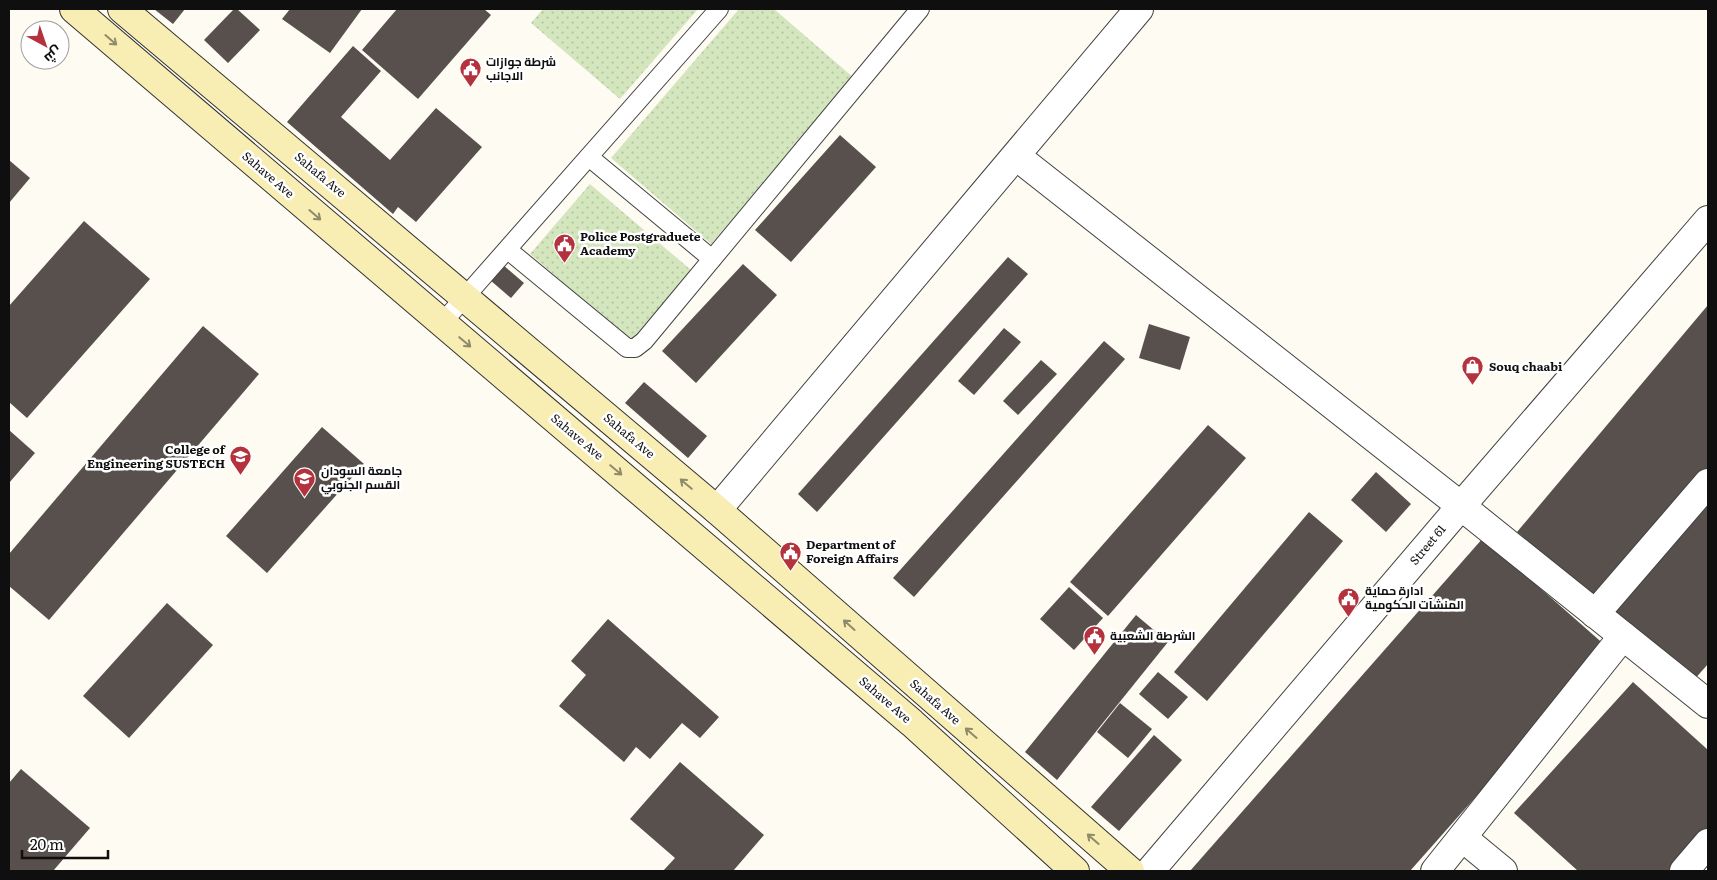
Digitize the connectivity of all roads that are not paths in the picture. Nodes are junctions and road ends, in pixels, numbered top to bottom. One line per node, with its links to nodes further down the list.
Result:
1 (74, 9): 12 (main road, Sahave Ave, one-way to 12)
2 (122, 9): 11 (main road, Sahafa Ave)
3 (719, 9): 6 (lane)
4 (920, 9): 10 (lane)
5 (1139, 9): 7 (street)
6 (589, 156): 9 (lane); 10 (lane)
7 (1016, 156): 14 (street); 15 (street)
8 (1708, 220): 14 (street, Street 61)
9 (508, 250): 10 (lane); 11 (lane)
10 (712, 259)
11 (466, 298): 12 (lane); 15 (main road, Sahafa Ave, one-way to 11)
12 (442, 323): 21 (main road, Sahave Ave, one-way to 21)
13 (1708, 483): 16 (street)
14 (1461, 506): 16 (street); 23 (street, Street 61)
15 (717, 510): 22 (main road, Sahafa Ave, one-way to 15)
16 (1595, 614): 17 (street)
17 (1624, 636): 18 (street); 19 (street)
18 (1704, 691)
19 (1463, 838): 24 (street); 25 (street)
20 (1708, 844): 26 (street)
21 (1075, 871)
22 (1130, 871)
23 (1150, 871)
24 (1435, 871)
25 (1503, 871)
26 (1684, 871)

